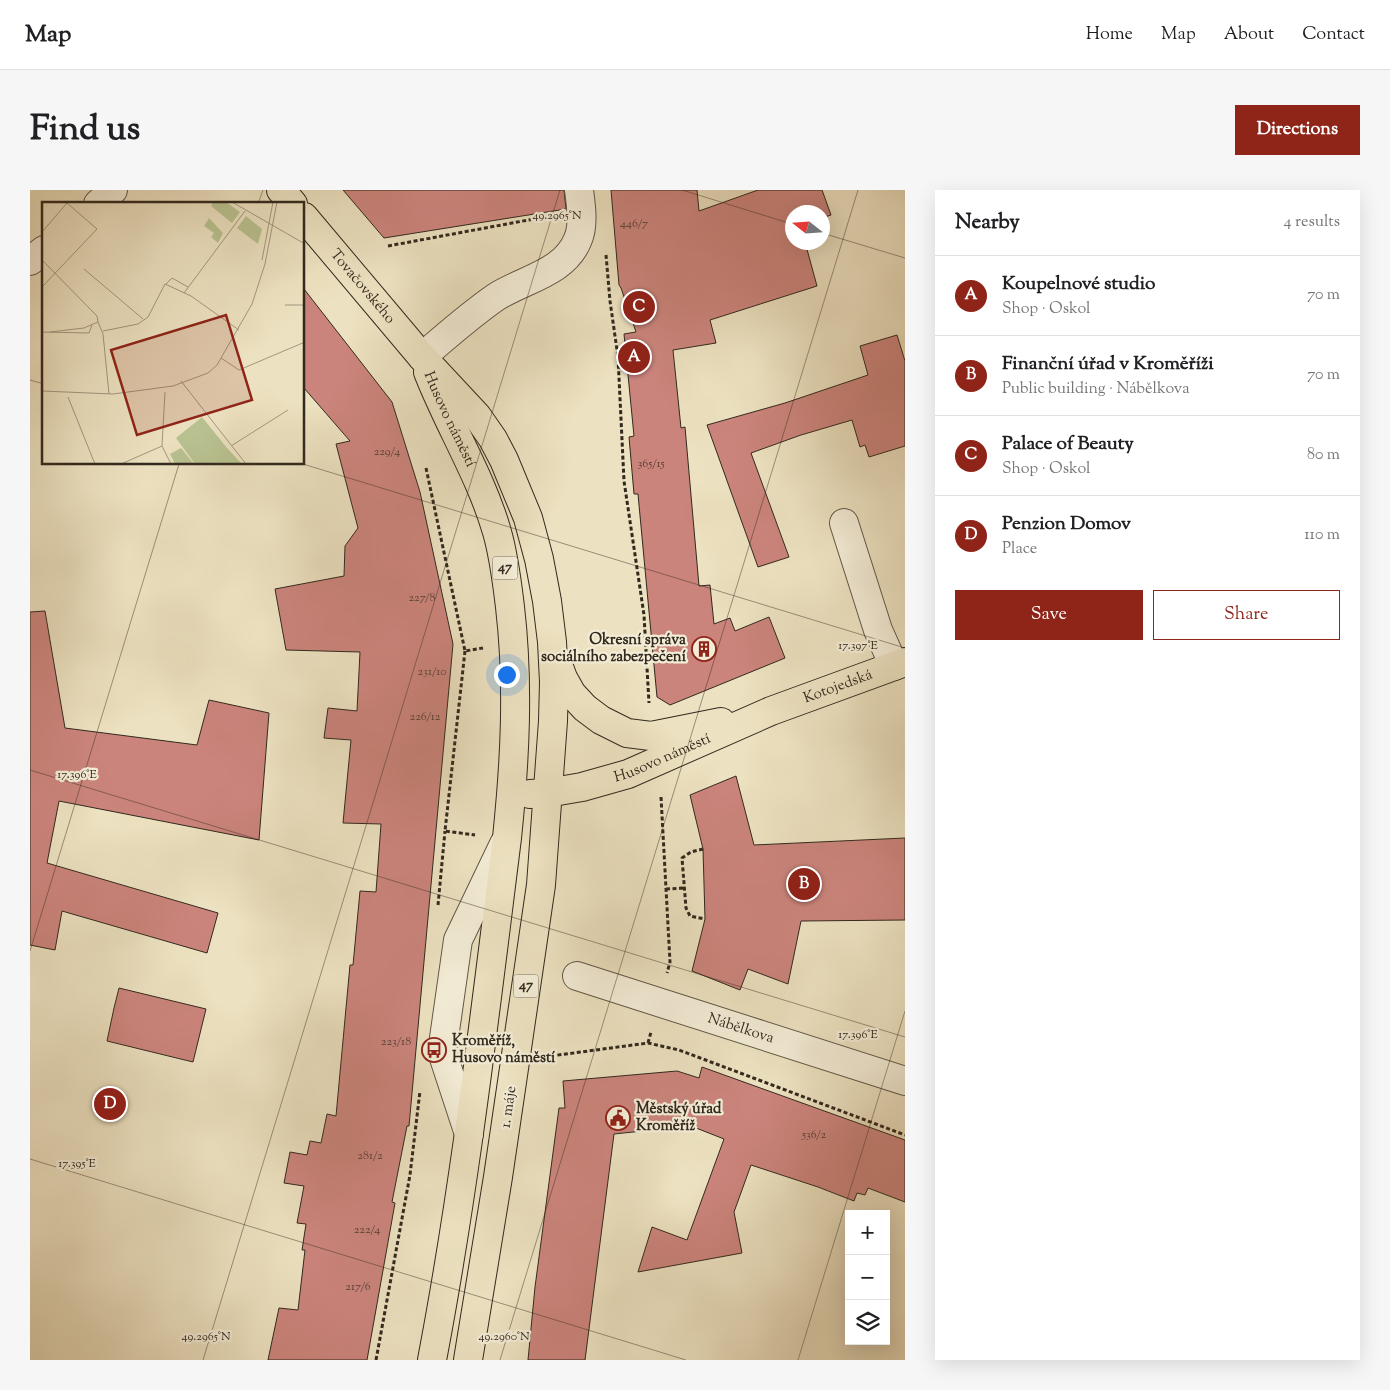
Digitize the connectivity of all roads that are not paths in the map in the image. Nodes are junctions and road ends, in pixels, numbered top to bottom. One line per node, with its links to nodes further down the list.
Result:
1 (114, 190): 4 (street)
2 (281, 190): 5 (main road)
3 (580, 190): 9 (street)
4 (100, 202)
5 (291, 202)
6 (305, 218): 9 (main road, Tovačovského / 47)
7 (42, 252): 8 (street)
8 (30, 261)
9 (422, 357): 11 (main road, Husovo náměstí / 47); 15 (main road, Husovo náměstí / 47)
10 (844, 523): 12 (street)
11 (552, 642): 13 (main road); 14 (main road, Husovo náměstí / 47)
12 (899, 664): 13 (main road, Kotojedská)
13 (771, 711): 14 (main road, Husovo náměstí)
14 (548, 793): 15 (main road, Husovo náměstí); 21 (main road, 1. máje / 47)
15 (512, 796): 16 (main road, 47)
16 (507, 838): 19 (main road, 47); 19 (street)
17 (577, 976): 18 (street, Nábělkova)
18 (905, 1081)
19 (470, 1134): 20 (main road, 47)
20 (432, 1360)
21 (468, 1360)

